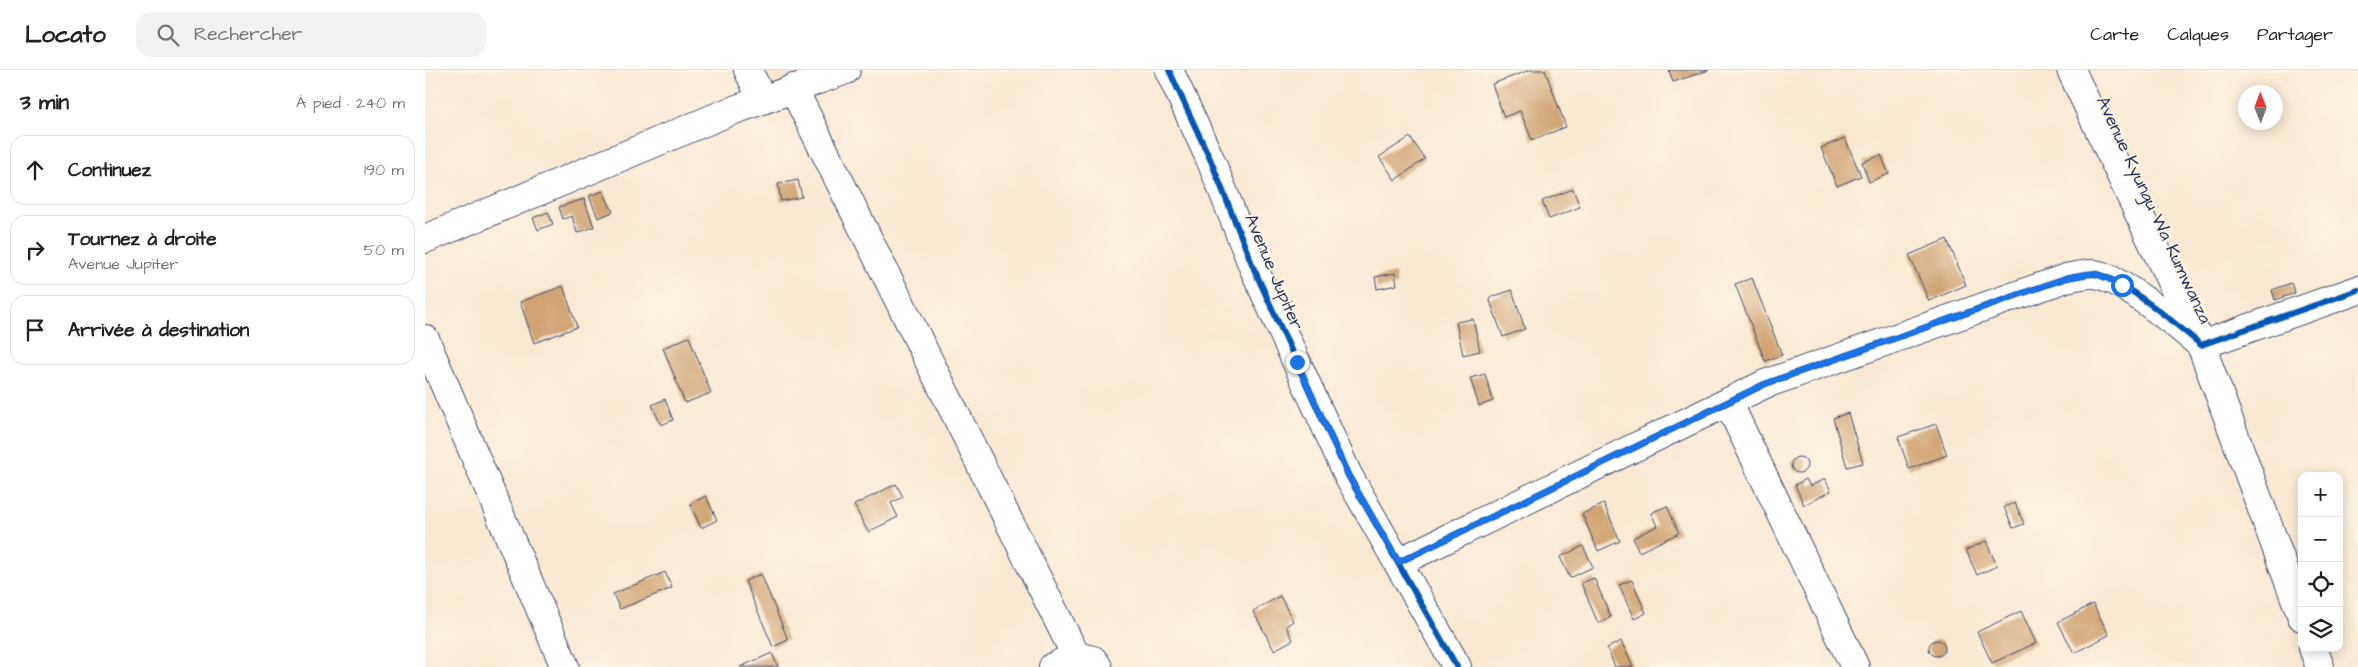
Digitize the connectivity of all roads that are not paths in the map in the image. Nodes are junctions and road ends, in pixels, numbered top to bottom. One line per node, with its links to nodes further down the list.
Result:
1 (749, 70): 6 (street)
2 (846, 70): 5 (street)
3 (1169, 70): 12 (street, Avenue Jupiter)
4 (2071, 70): 10 (street, Avenue Kyungu Wa Kumwanza)
5 (793, 88): 6 (street); 15 (street)
6 (762, 99): 7 (street)
7 (425, 238)
8 (2358, 290): 10 (street)
9 (425, 339): 16 (street)
10 (2201, 345): 11 (street); 13 (street, Avenue Kyungu Wa Kumwanza)
11 (1728, 402): 12 (street); 18 (street)
12 (1399, 562): 17 (street, Avenue Jupiter)
13 (2298, 607)
14 (2314, 652): 19 (street)
15 (1076, 663)
16 (565, 667)
17 (1457, 667)
18 (1855, 667)
19 (2320, 667)

